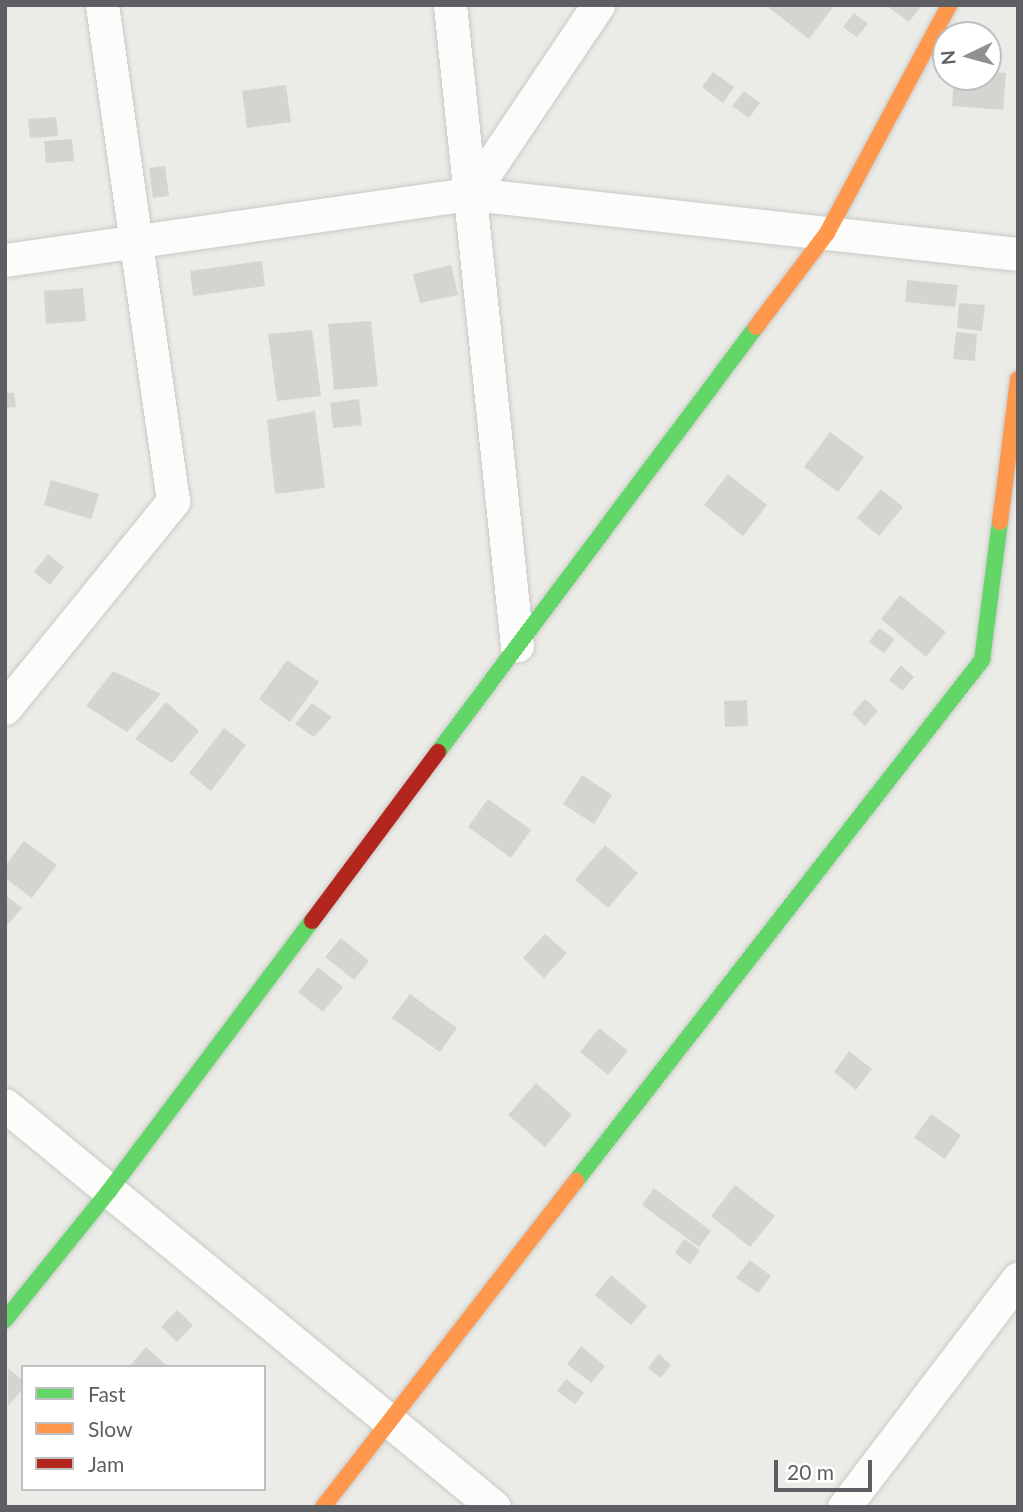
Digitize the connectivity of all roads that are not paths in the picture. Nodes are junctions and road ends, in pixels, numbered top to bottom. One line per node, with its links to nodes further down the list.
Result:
1 (102, 5): 7 (street)
2 (450, 5): 5 (street)
3 (598, 5): 5 (street)
4 (949, 5): 6 (street)
5 (471, 194): 6 (street); 7 (street); 11 (street)
6 (827, 233): 8 (street); 11 (street)
7 (136, 242): 9 (street); 12 (street)
8 (1018, 254)
9 (5, 260)
10 (1018, 380): 17 (street)
11 (517, 646): 14 (street)
12 (5, 708)
13 (5, 1105): 14 (street)
14 (109, 1191): 16 (street); 17 (street)
15 (1018, 1279): 20 (street)
16 (5, 1320)
17 (390, 1421): 18 (street); 19 (street)
18 (323, 1507)
19 (494, 1507)
20 (844, 1507)

